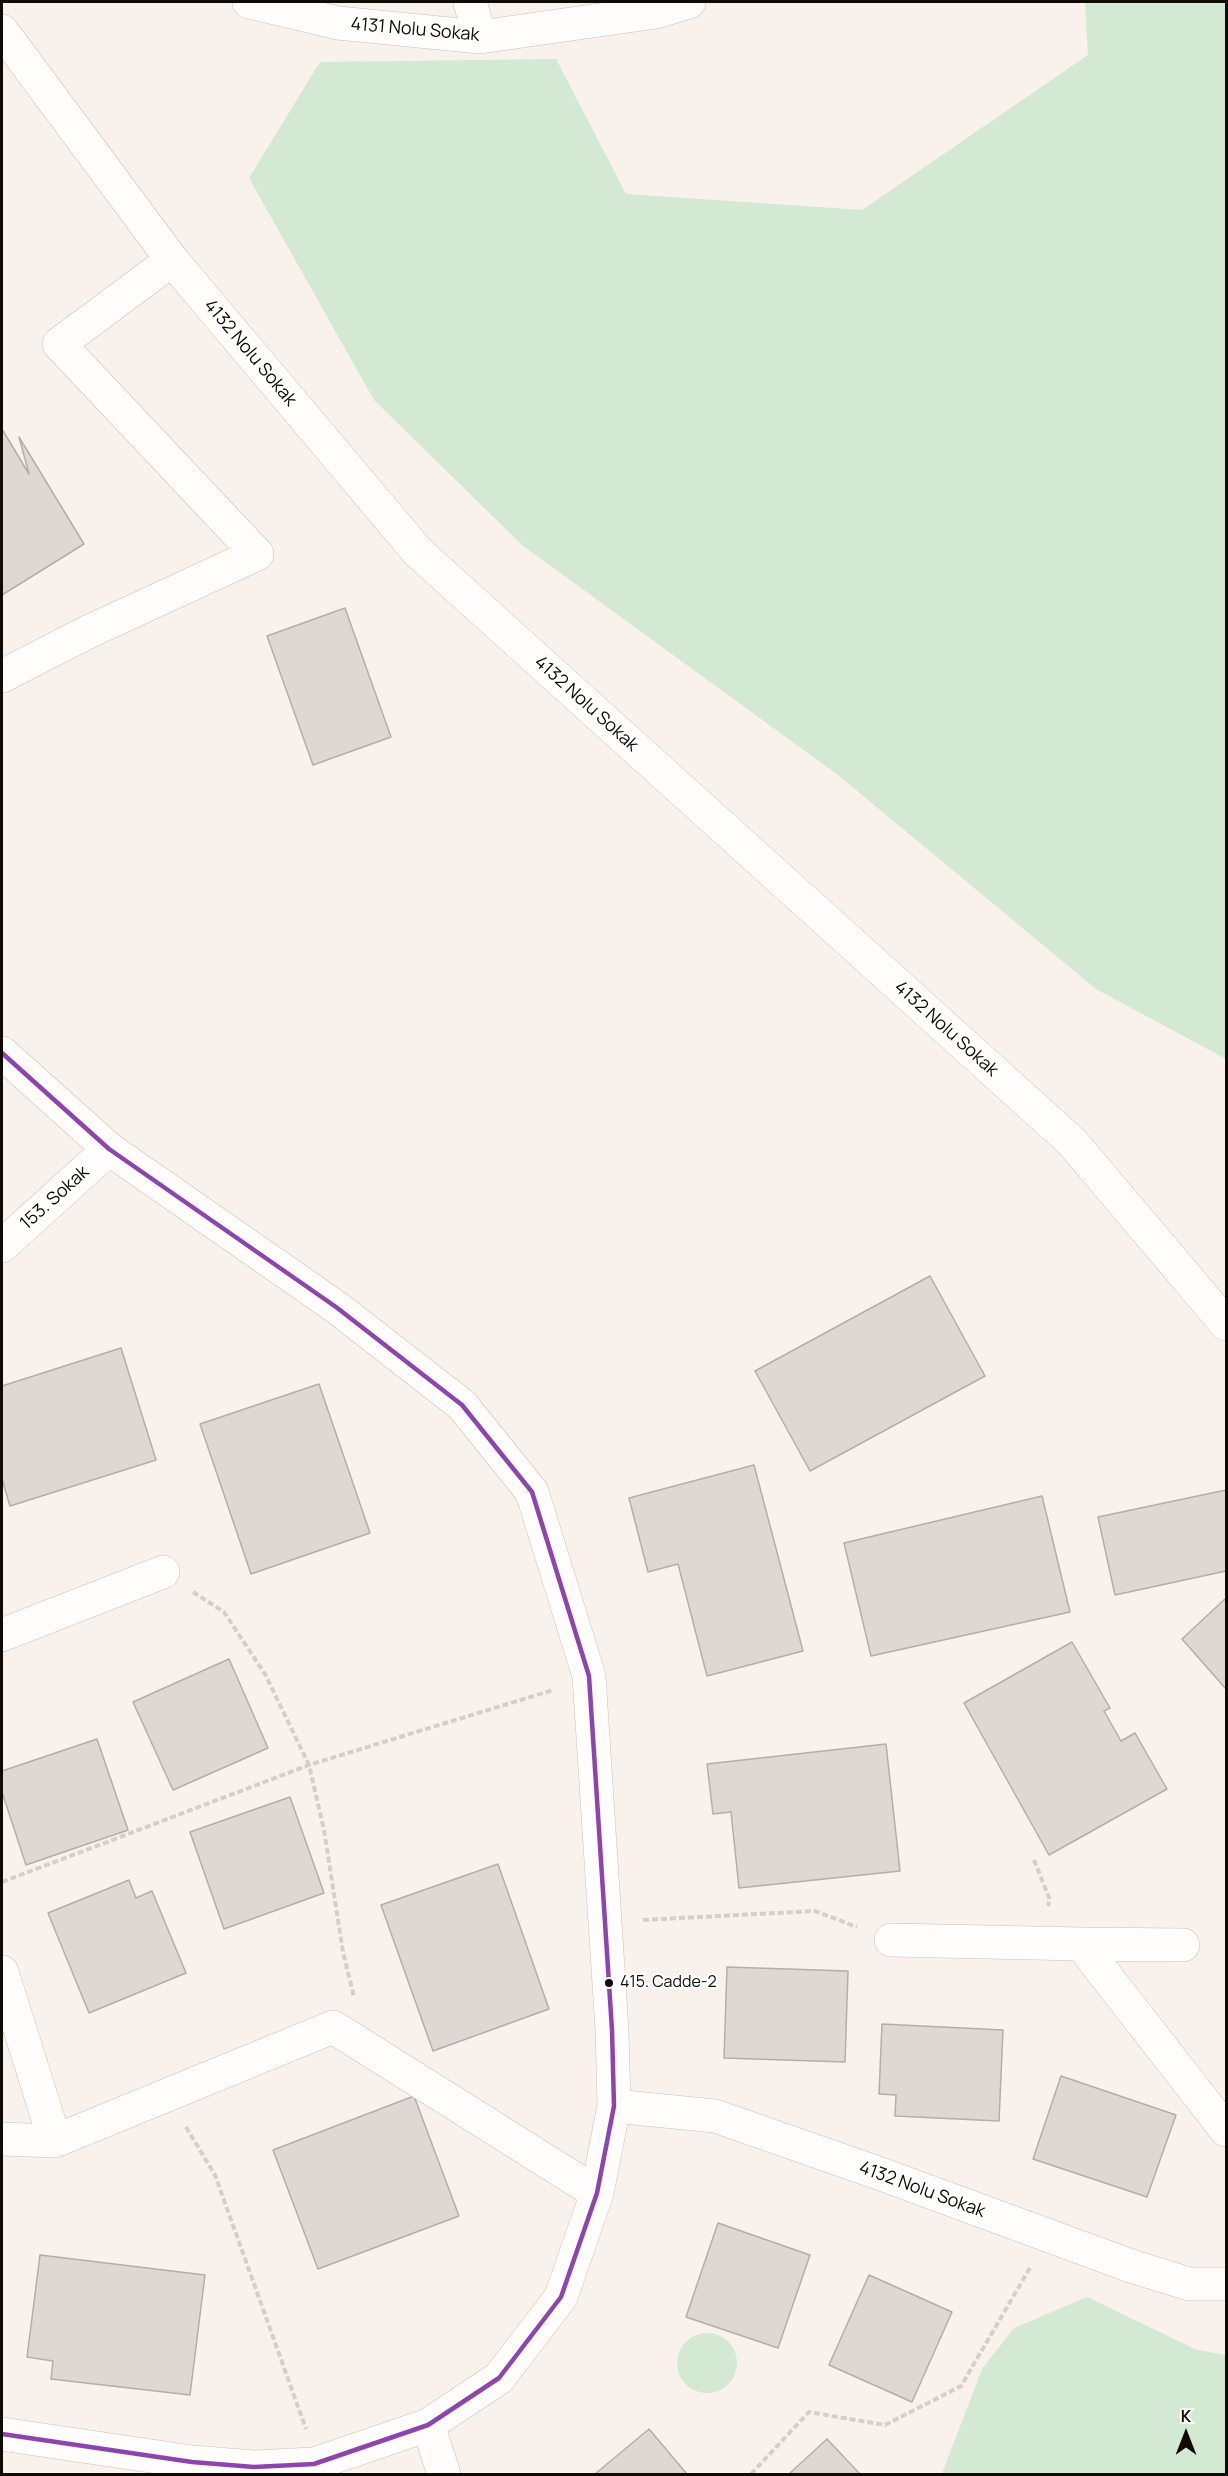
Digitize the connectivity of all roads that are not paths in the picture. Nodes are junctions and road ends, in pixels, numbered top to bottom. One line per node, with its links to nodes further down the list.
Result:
1 (249, 2): 5 (street, 4131 Nolu Sokak)
2 (470, 2): 5 (street)
3 (689, 2): 5 (street, 4131 Nolu Sokak)
4 (2, 31): 6 (street, 4132 Nolu Sokak)
5 (480, 37)
6 (172, 260): 7 (street); 11 (street, 4132 Nolu Sokak)
7 (2, 676)
8 (2, 1053): 9 (street)
9 (109, 1149): 10 (street, 153. Sokak); 18 (street)
10 (2, 1246)
11 (1227, 1324)
12 (163, 1572): 13 (street)
13 (2, 1635)
14 (891, 1940): 15 (street)
15 (1081, 1944): 16 (street); 19 (street)
16 (1183, 1945)
17 (2, 1972): 21 (street)
18 (614, 2106): 22 (street); 23 (street, 4132 Nolu Sokak)
19 (1227, 2130)
20 (2, 2139): 21 (street)
21 (55, 2141): 22 (street)
22 (597, 2193): 24 (street)
23 (1227, 2283)
24 (428, 2425): 26 (street); 27 (street)
25 (2, 2434): 26 (street)
26 (142, 2464)
27 (444, 2475)

